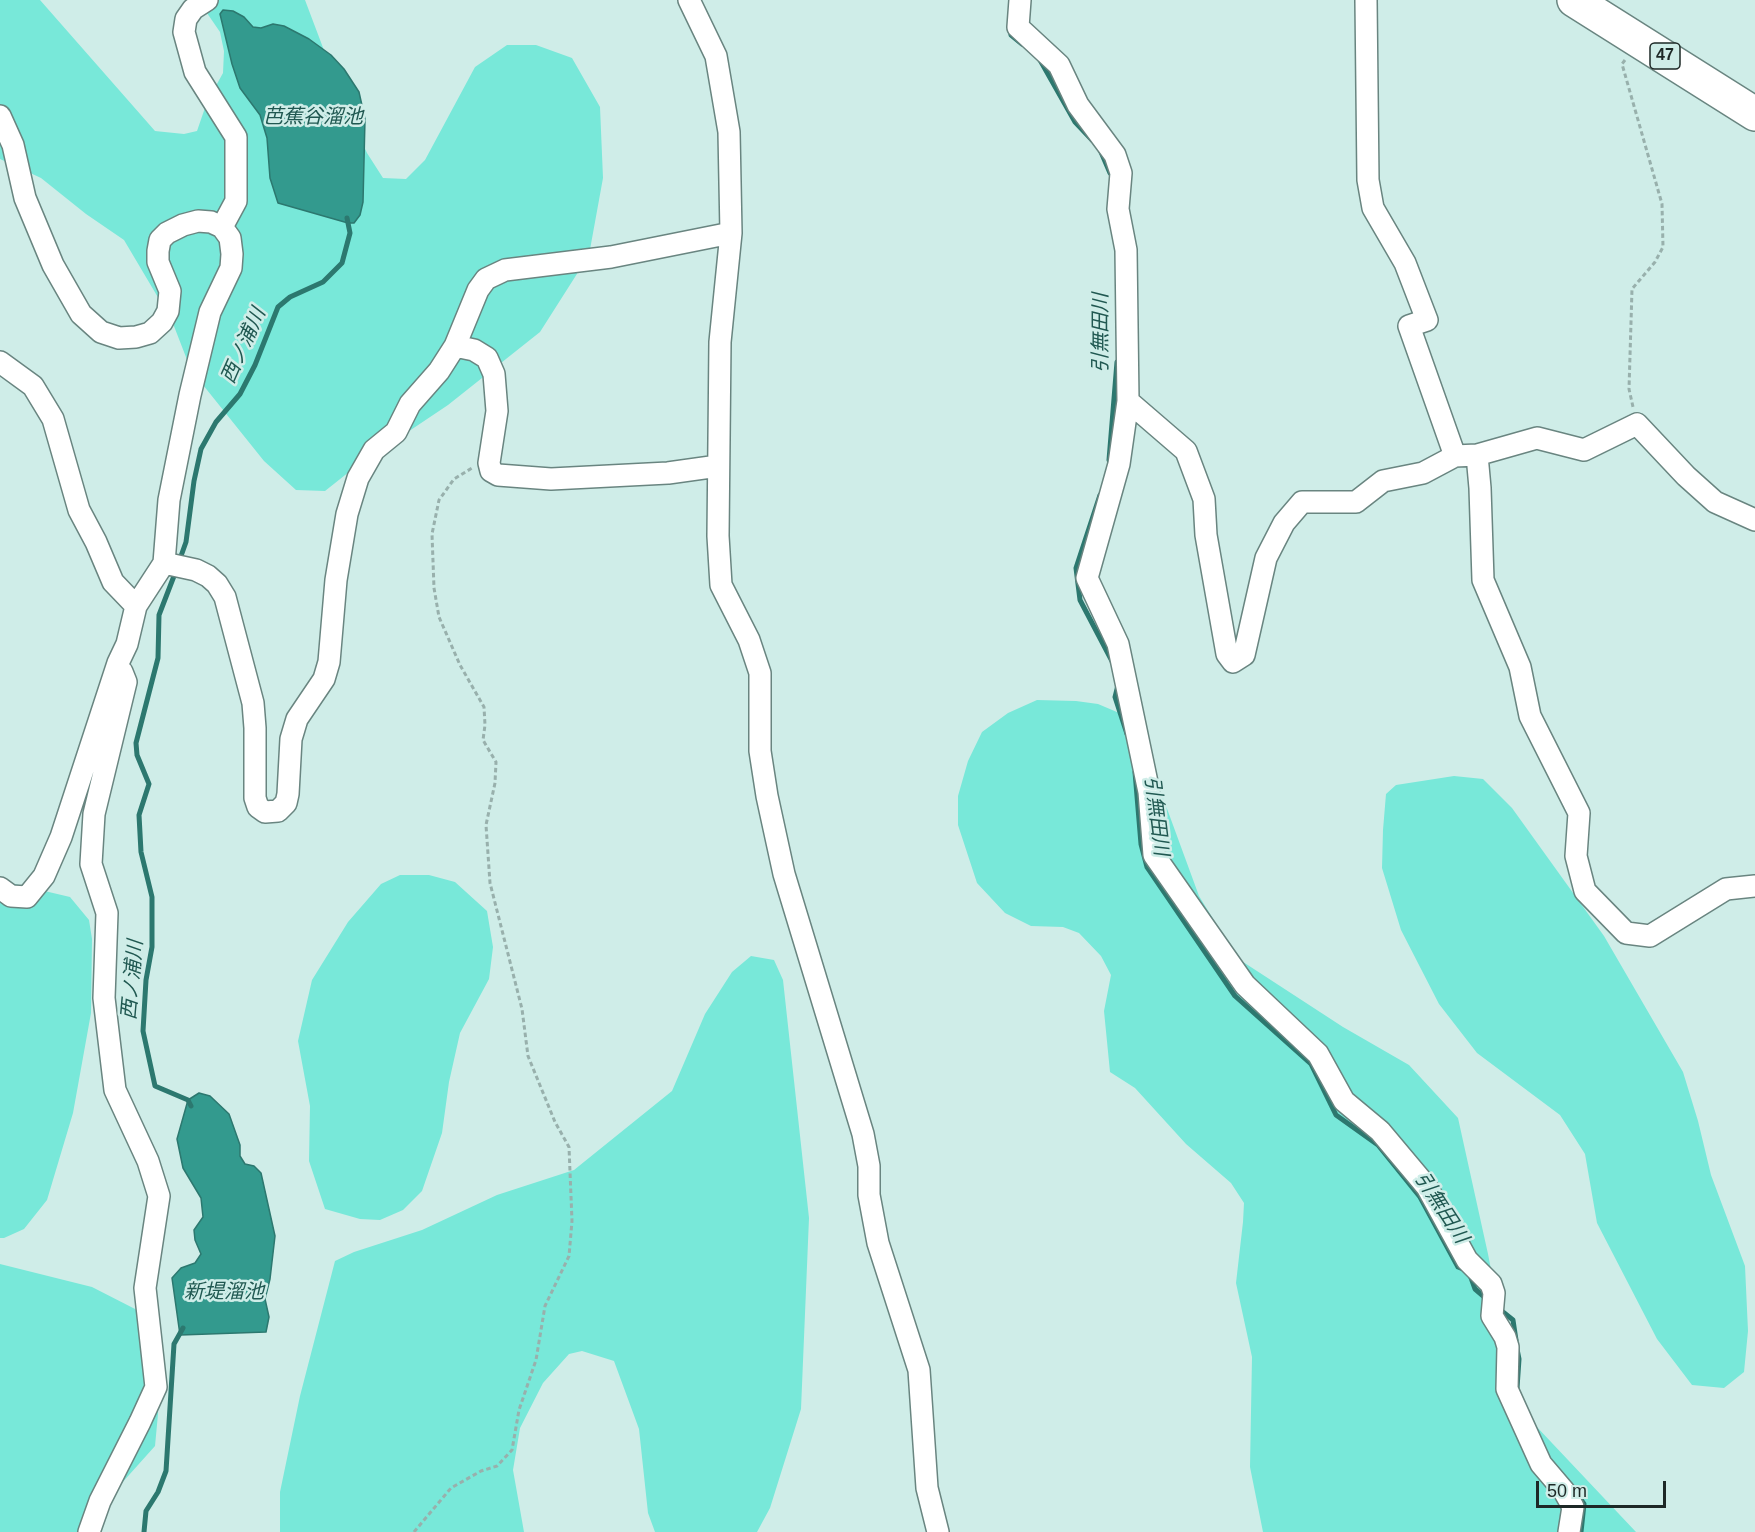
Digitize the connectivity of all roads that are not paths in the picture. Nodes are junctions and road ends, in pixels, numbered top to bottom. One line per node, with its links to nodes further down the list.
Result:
1 (207, 0): 8 (street)
2 (689, 0): 9 (street)
3 (1020, 0): 12 (street)
4 (1366, 0): 14 (street)
5 (1574, 0): 6 (main road, 47)
6 (1755, 114)
7 (0, 116): 8 (street)
8 (222, 227): 17 (street)
9 (731, 233): 10 (street); 15 (street)
10 (455, 346): 15 (street); 17 (street)
11 (0, 362): 18 (street)
12 (1128, 401): 14 (street); 24 (street)
13 (1477, 455): 14 (street); 16 (street); 20 (street)
14 (1455, 456)
15 (718, 466): 23 (street)
16 (1755, 520)
17 (164, 563): 18 (street)
18 (136, 606): 19 (street)
19 (118, 663): 21 (street); 22 (street)
20 (1755, 886)
21 (0, 888)
22 (89, 1532)
23 (938, 1532)
24 (1569, 1532)

